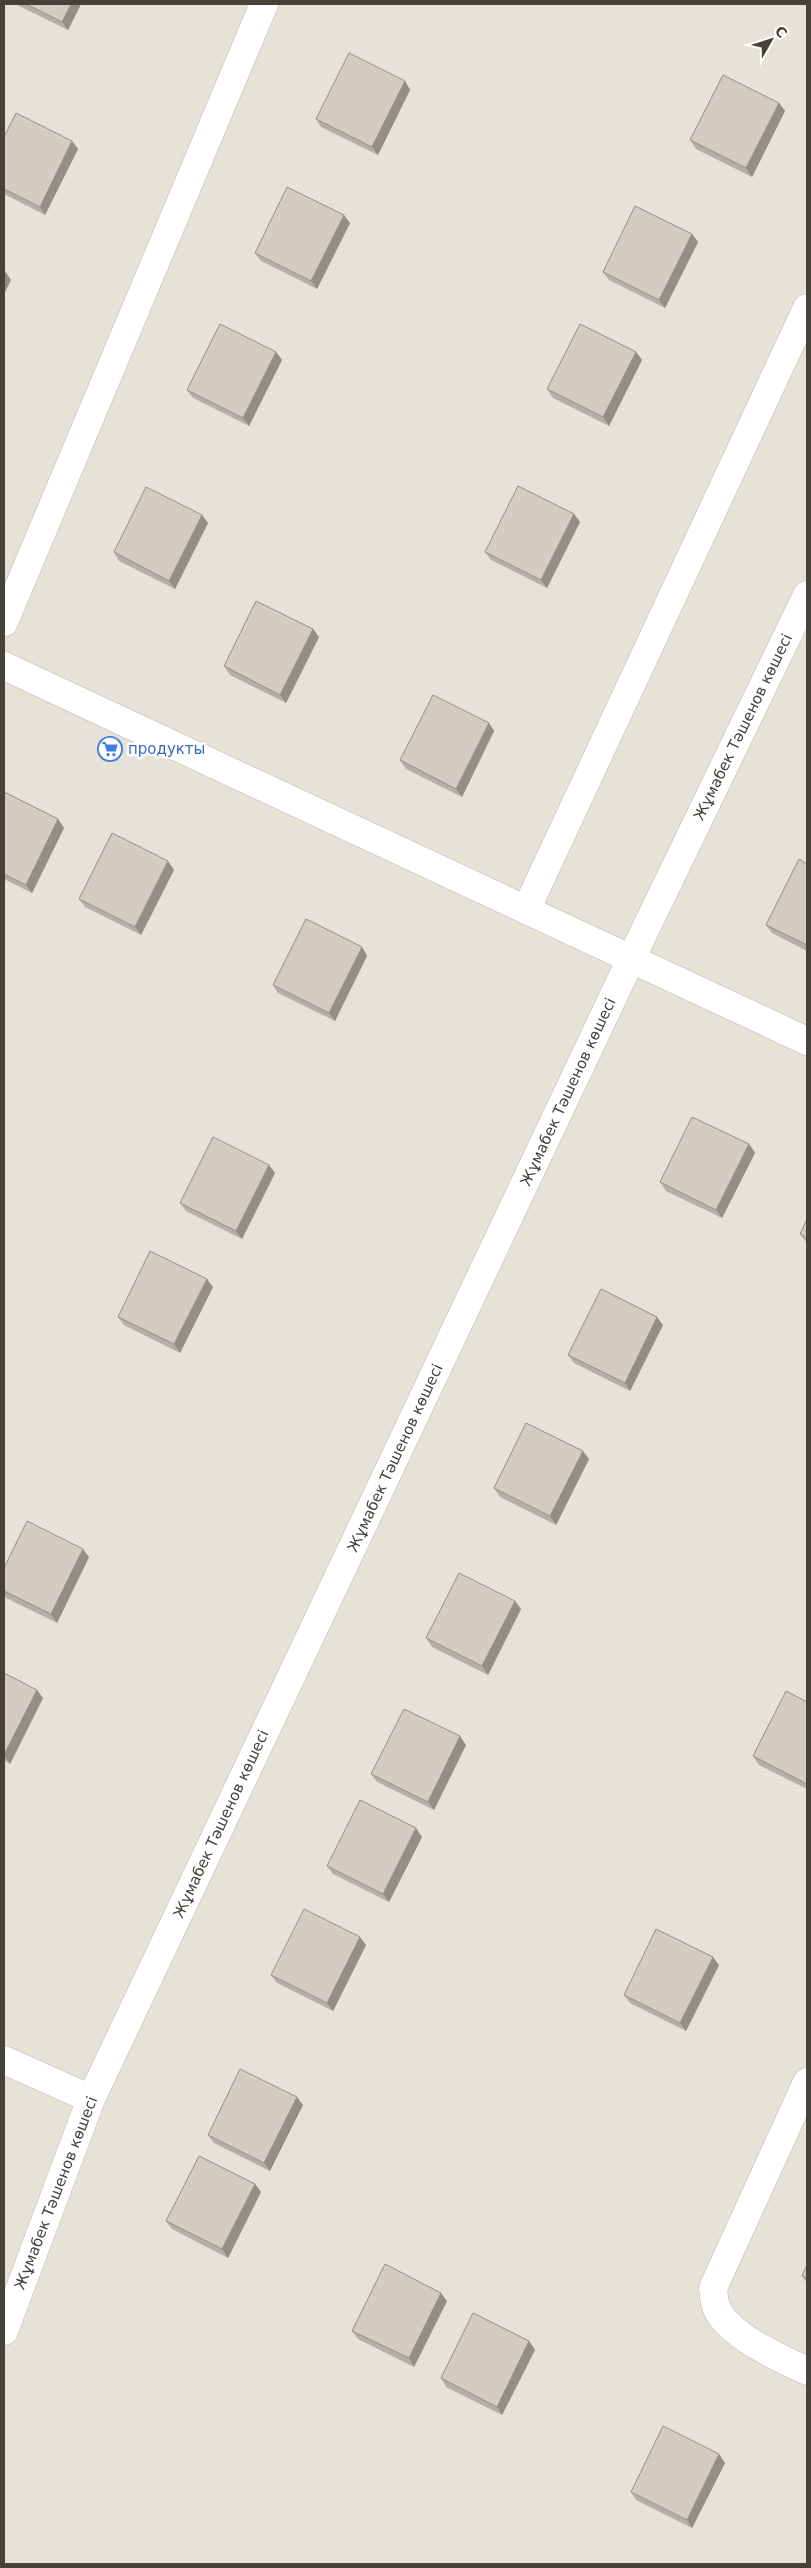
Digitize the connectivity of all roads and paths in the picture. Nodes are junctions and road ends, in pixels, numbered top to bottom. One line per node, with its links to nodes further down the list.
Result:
1 (264, 4): 4 (street)
2 (807, 308): 6 (street)
3 (807, 595): 7 (street, Жұмабек Тәшенов көшесі)
4 (4, 622)
5 (4, 666): 6 (street)
6 (526, 910): 7 (street)
7 (631, 959): 8 (street); 11 (street, Жұмабек Тәшенов көшесі)
8 (807, 1041)
9 (4, 2060): 11 (street)
10 (807, 2082): 13 (street)
11 (91, 2099): 12 (street, Жұмабек Тәшенов көшесі)
12 (4, 2331)
13 (807, 2371)

